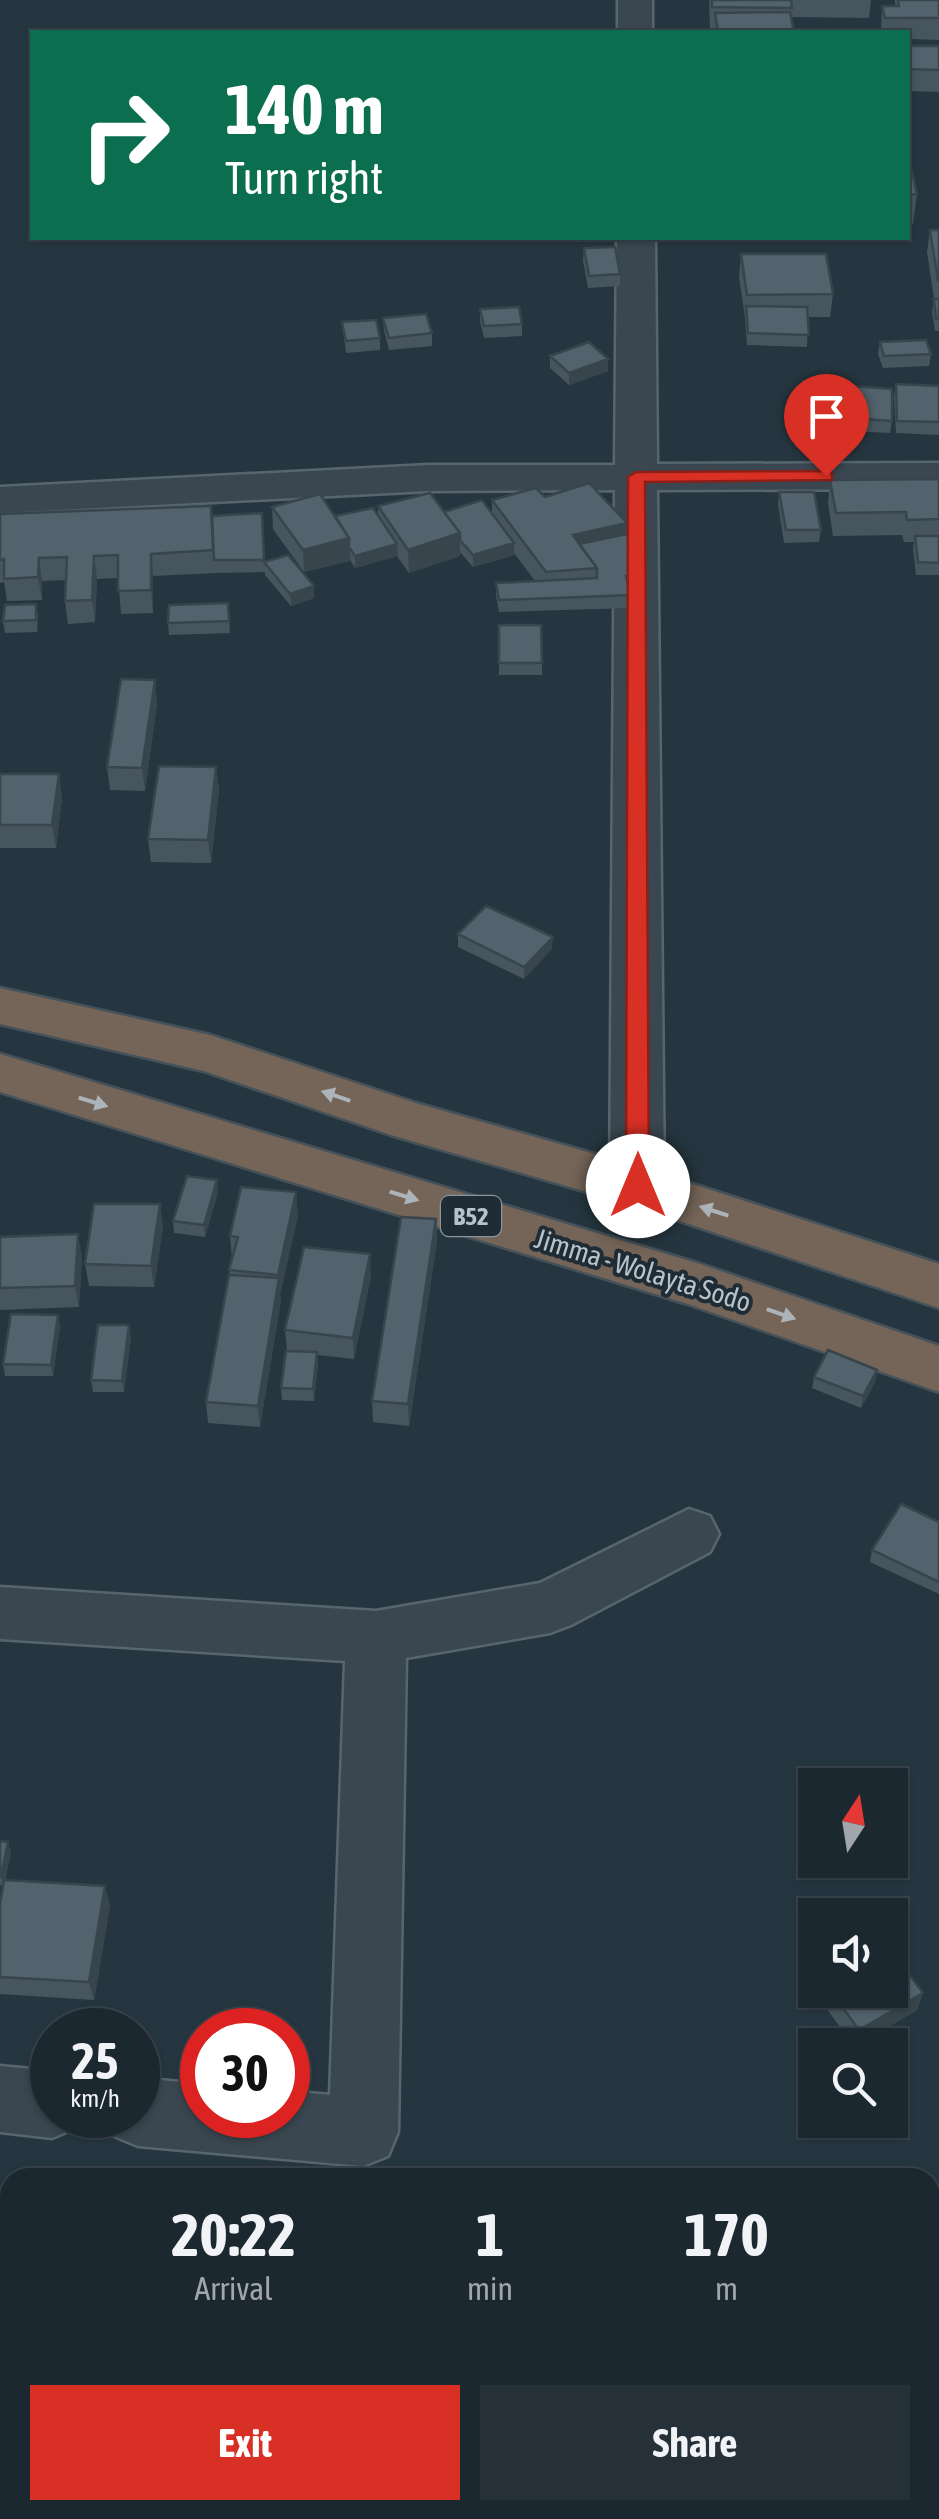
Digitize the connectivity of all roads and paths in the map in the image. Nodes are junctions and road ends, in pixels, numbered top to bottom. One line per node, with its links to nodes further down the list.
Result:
1 (635, 0): 2 (street)
2 (635, 30)
3 (636, 240): 5 (street)
4 (939, 476): 5 (street)
5 (636, 477): 6 (street); 9 (street)
6 (0, 500)
7 (0, 1006): 9 (highway, one-way to 7)
8 (0, 1073): 11 (highway, Jimma - Wolayta Sodo / B52, one-way to 11)
9 (638, 1186): 10 (highway, one-way to 9)
10 (939, 1286)
11 (939, 1369)
12 (688, 1534): 14 (street)
13 (0, 1614): 14 (street)
14 (376, 1637): 17 (street)
15 (0, 2099): 16 (street)
16 (30, 2102)
17 (160, 2114)

